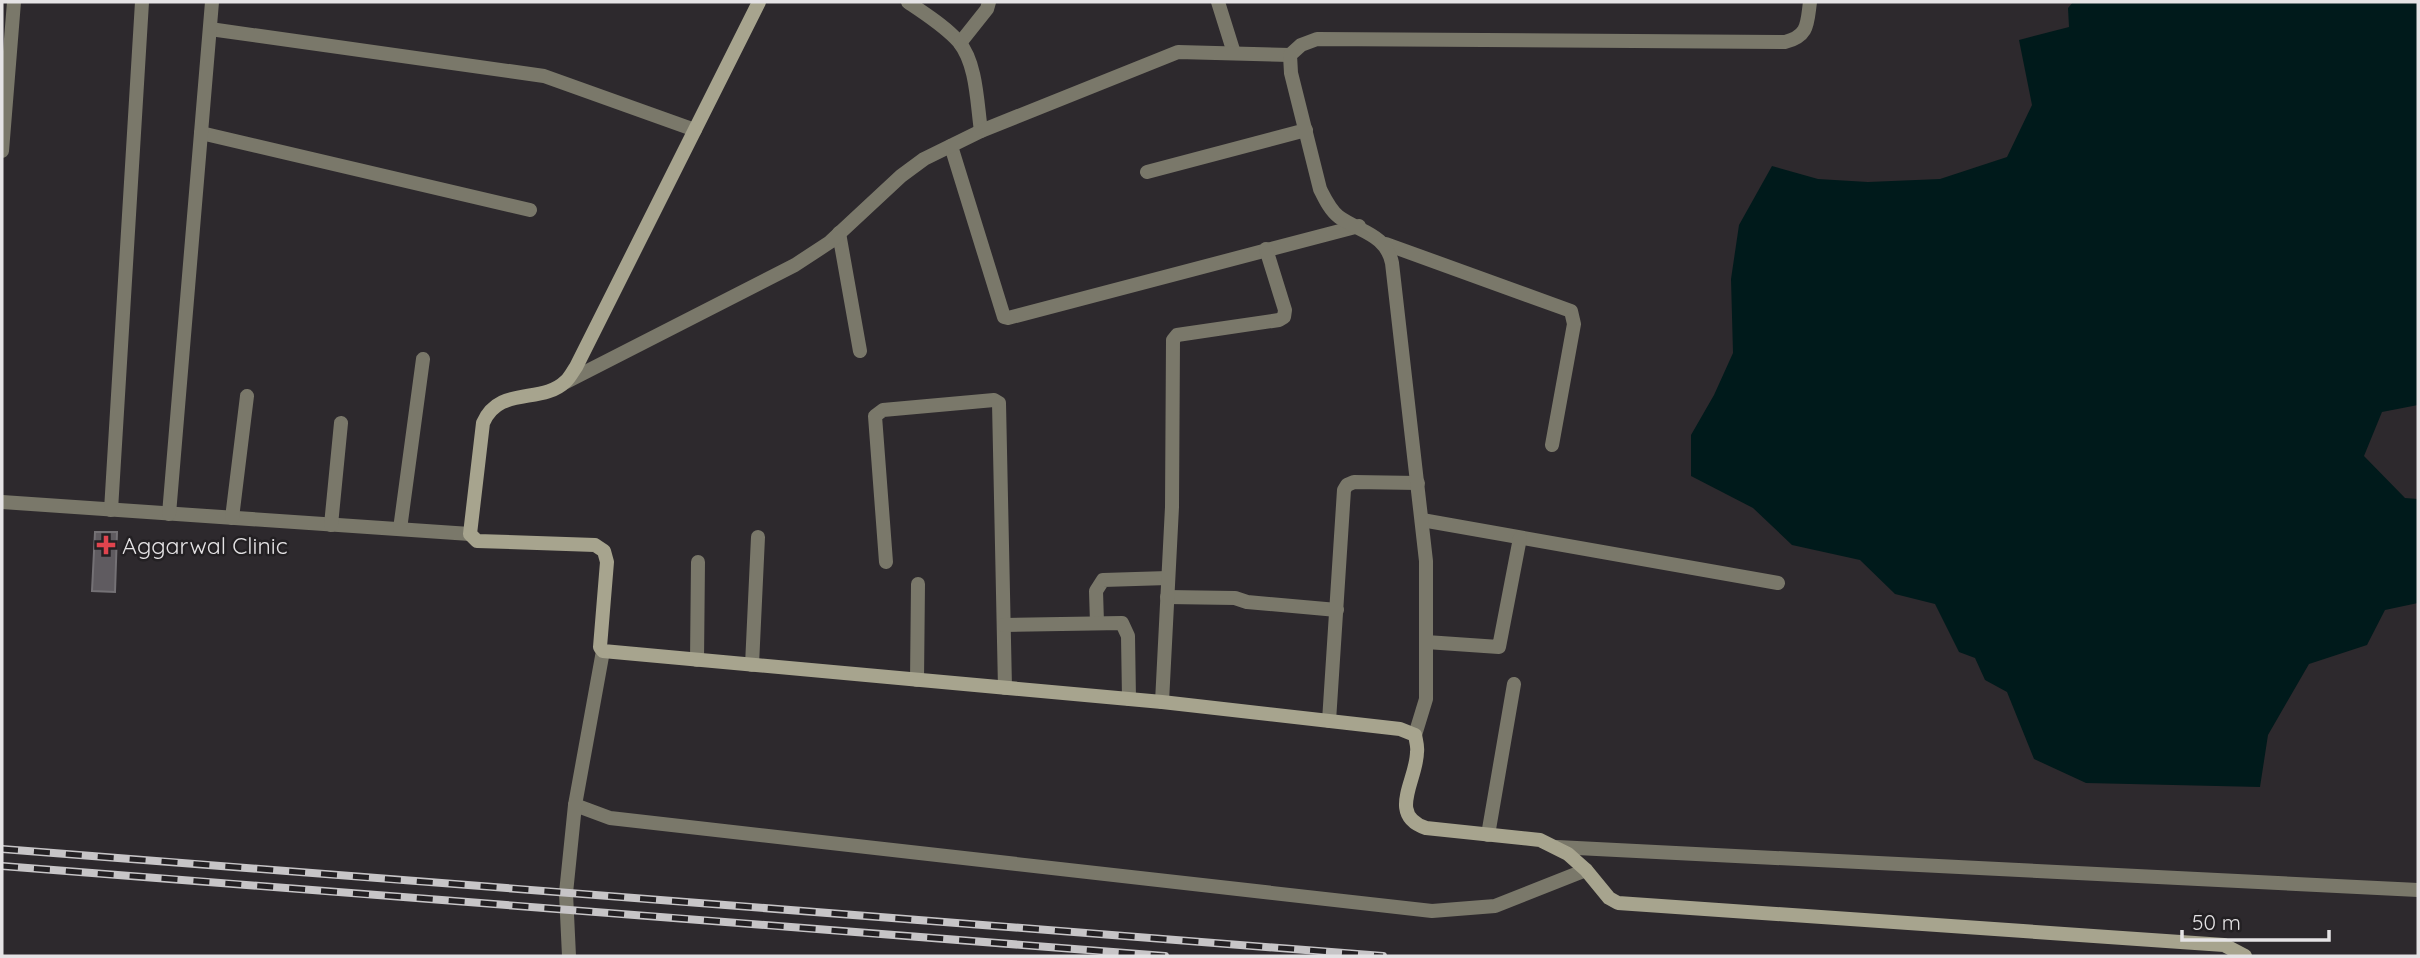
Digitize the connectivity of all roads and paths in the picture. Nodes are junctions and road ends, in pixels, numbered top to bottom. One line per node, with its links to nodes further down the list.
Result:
1 (14, 2): 18 (street)
2 (142, 2): 33 (street)
3 (212, 2): 9 (street)
4 (760, 2): 13 (main road)
5 (908, 2): 10 (street)
6 (989, 2): 10 (street)
7 (1218, 2): 11 (street)
8 (1810, 2): 12 (street)
9 (210, 29): 13 (street); 16 (street)
10 (960, 43): 15 (street)
11 (1234, 54): 12 (street); 15 (street)
12 (1290, 55): 14 (street)
13 (695, 130): 27 (main road)
14 (1306, 130): 19 (street); 21 (street)
15 (981, 131): 17 (street)
16 (201, 133): 20 (street); 34 (street)
17 (951, 145): 22 (street); 24 (street)
18 (2, 151)
19 (1147, 172)
20 (530, 209)
21 (1359, 226): 23 (street); 24 (street)
22 (839, 233): 25 (street); 27 (street)
23 (1386, 244): 30 (street); 31 (street)
24 (1266, 249): 44 (street)
25 (860, 351)
26 (423, 359): 38 (street)
27 (566, 382): 39 (main road)
28 (247, 396): 35 (street)
29 (341, 423): 37 (street)
30 (1552, 445)
31 (1418, 484): 36 (street); 48 (street)
32 (2, 502): 33 (street)
33 (111, 510): 34 (street)
34 (169, 514): 35 (street)
35 (232, 518): 37 (street)
36 (1422, 520): 41 (street); 51 (street)
37 (331, 525): 38 (street)
38 (400, 529): 39 (street)
39 (470, 534): 52 (main road)
40 (758, 537): 54 (street)
41 (1520, 538): 45 (street); 51 (street)
42 (698, 562): 53 (street)
43 (886, 562): 50 (street)
44 (1168, 578): 47 (street); 49 (street)
45 (1777, 583)
46 (918, 584): 55 (street)
47 (1167, 597): 48 (street); 59 (street)
48 (1337, 610): 60 (street)
49 (1097, 623): 50 (street); 58 (street)
50 (1004, 625): 57 (street)
51 (1426, 642): 61 (street)
52 (603, 651): 53 (main road); 62 (street)
53 (697, 660): 54 (main road)
54 (752, 665): 55 (main road)
55 (917, 680): 57 (main road)
56 (1514, 684): 63 (street)
57 (1005, 688): 58 (main road)
58 (1129, 699): 59 (main road)
59 (1162, 702): 60 (main road)
60 (1329, 721): 61 (main road)
61 (1415, 736): 63 (main road)
62 (575, 806): 65 (street); 67 (street)
63 (1488, 835): 64 (main road)
64 (1557, 847): 65 (main road); 66 (street)
65 (1586, 870): 68 (main road)
66 (2418, 890)
67 (569, 956)
68 (2245, 956)

